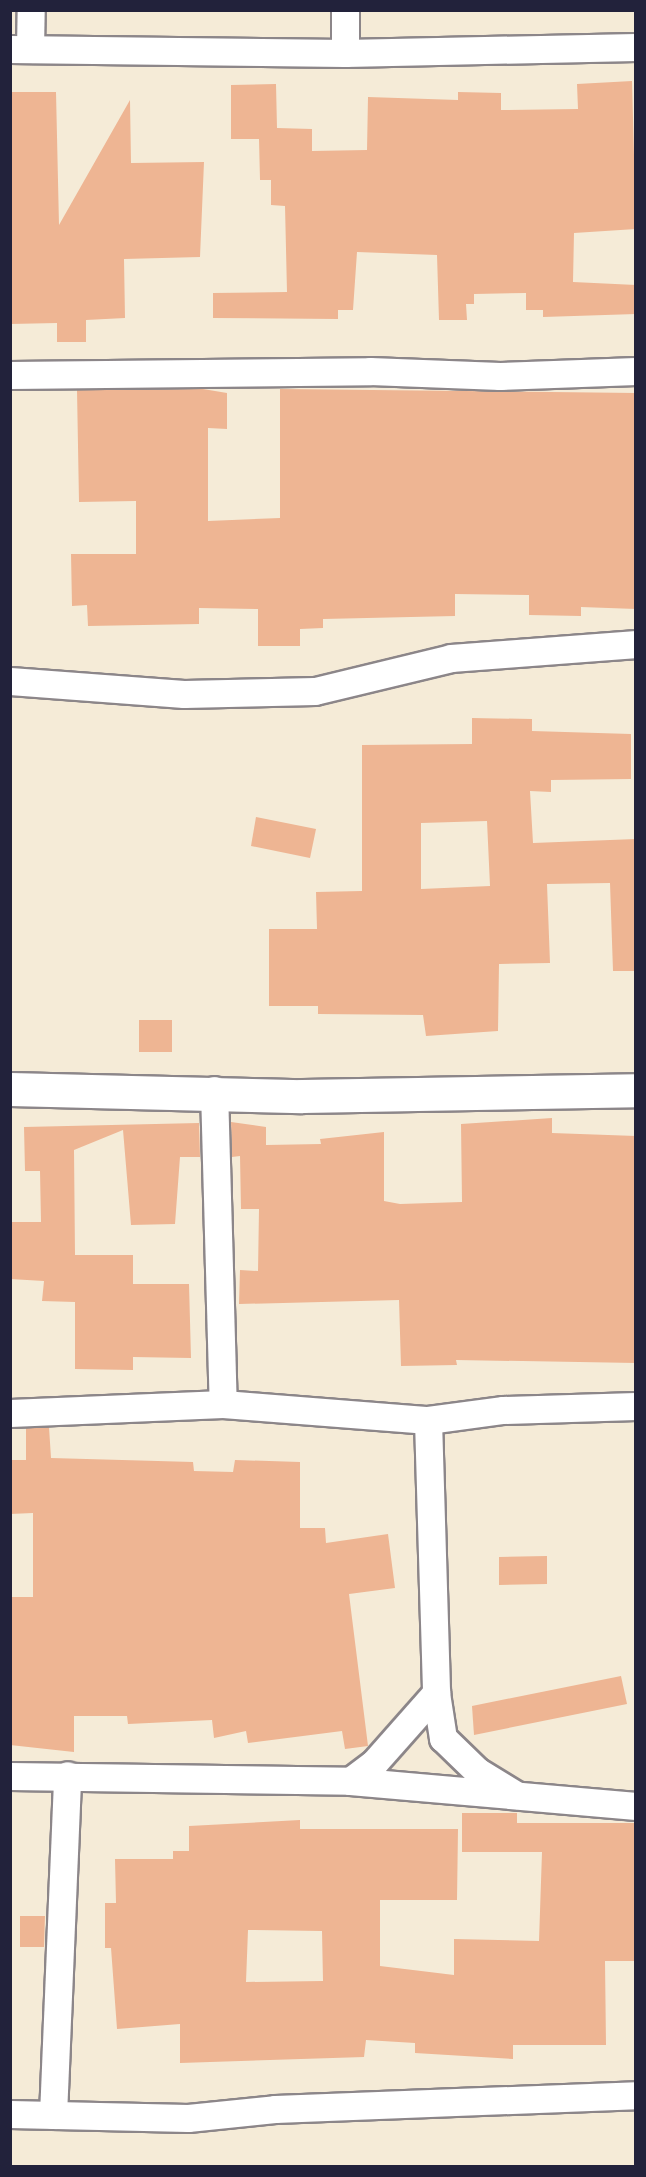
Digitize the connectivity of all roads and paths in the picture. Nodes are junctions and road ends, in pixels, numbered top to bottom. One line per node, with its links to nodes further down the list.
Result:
1 (31, 10): 4 (street)
2 (345, 10): 5 (street)
3 (636, 47): 5 (street)
4 (20, 49): 5 (street)
5 (345, 53)
6 (636, 370): 7 (street)
7 (10, 375)
8 (636, 644): 9 (street)
9 (10, 681)
10 (10, 1089): 11 (street)
11 (214, 1090): 12 (street); 13 (street)
12 (636, 1090)
13 (223, 1404): 15 (street); 16 (street)
14 (636, 1406): 16 (street)
15 (10, 1413)
16 (428, 1420): 17 (street)
17 (436, 1693): 20 (street); 21 (street)
18 (67, 1775): 19 (street); 20 (street); 25 (street)
19 (10, 1776)
20 (350, 1781): 21 (street)
21 (522, 1799): 22 (street)
22 (636, 1806)
23 (636, 2096): 25 (street)
24 (10, 2114): 25 (street)
25 (53, 2115)

